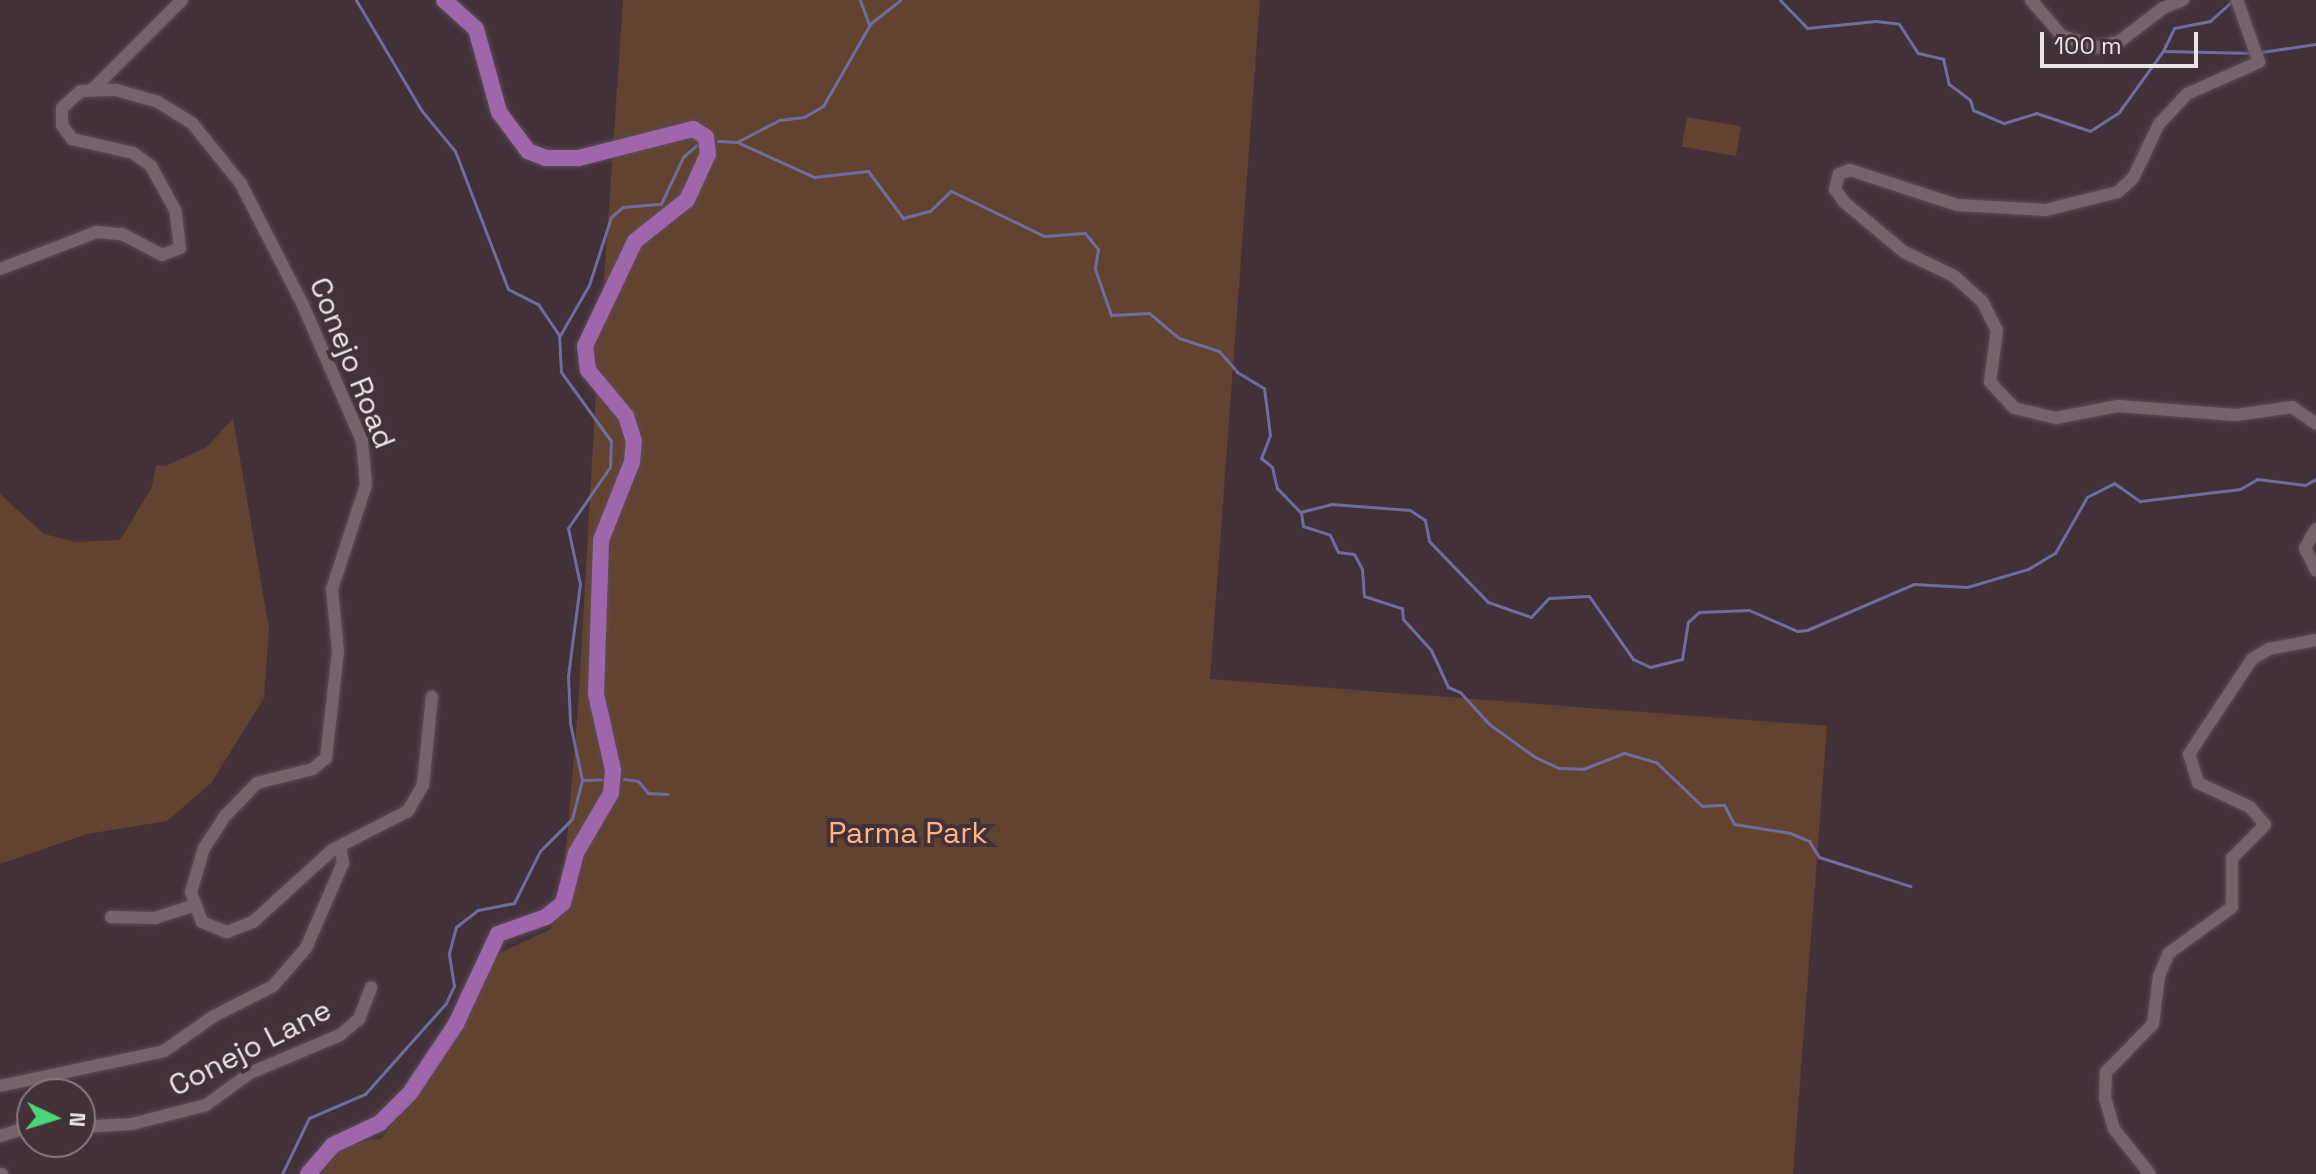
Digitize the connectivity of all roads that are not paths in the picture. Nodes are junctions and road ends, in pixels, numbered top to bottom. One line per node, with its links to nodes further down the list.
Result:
1 (182, 0): 6 (street)
2 (444, 0): 19 (main road)
3 (2031, 0): 4 (street)
4 (2183, 0)
5 (2237, 0): 8 (street)
6 (92, 90): 7 (street); 14 (street, Conejo Road)
7 (0, 269)
8 (2316, 424)
9 (2316, 529): 10 (street)
10 (2316, 571)
11 (2316, 640): 20 (street)
12 (432, 696): 13 (street)
13 (340, 846): 14 (street); 17 (street)
14 (192, 906): 15 (street)
15 (111, 917)
16 (371, 987): 18 (street, Conejo Lane)
17 (0, 1086)
18 (96, 1126)
19 (308, 1174)
20 (2150, 1174)

